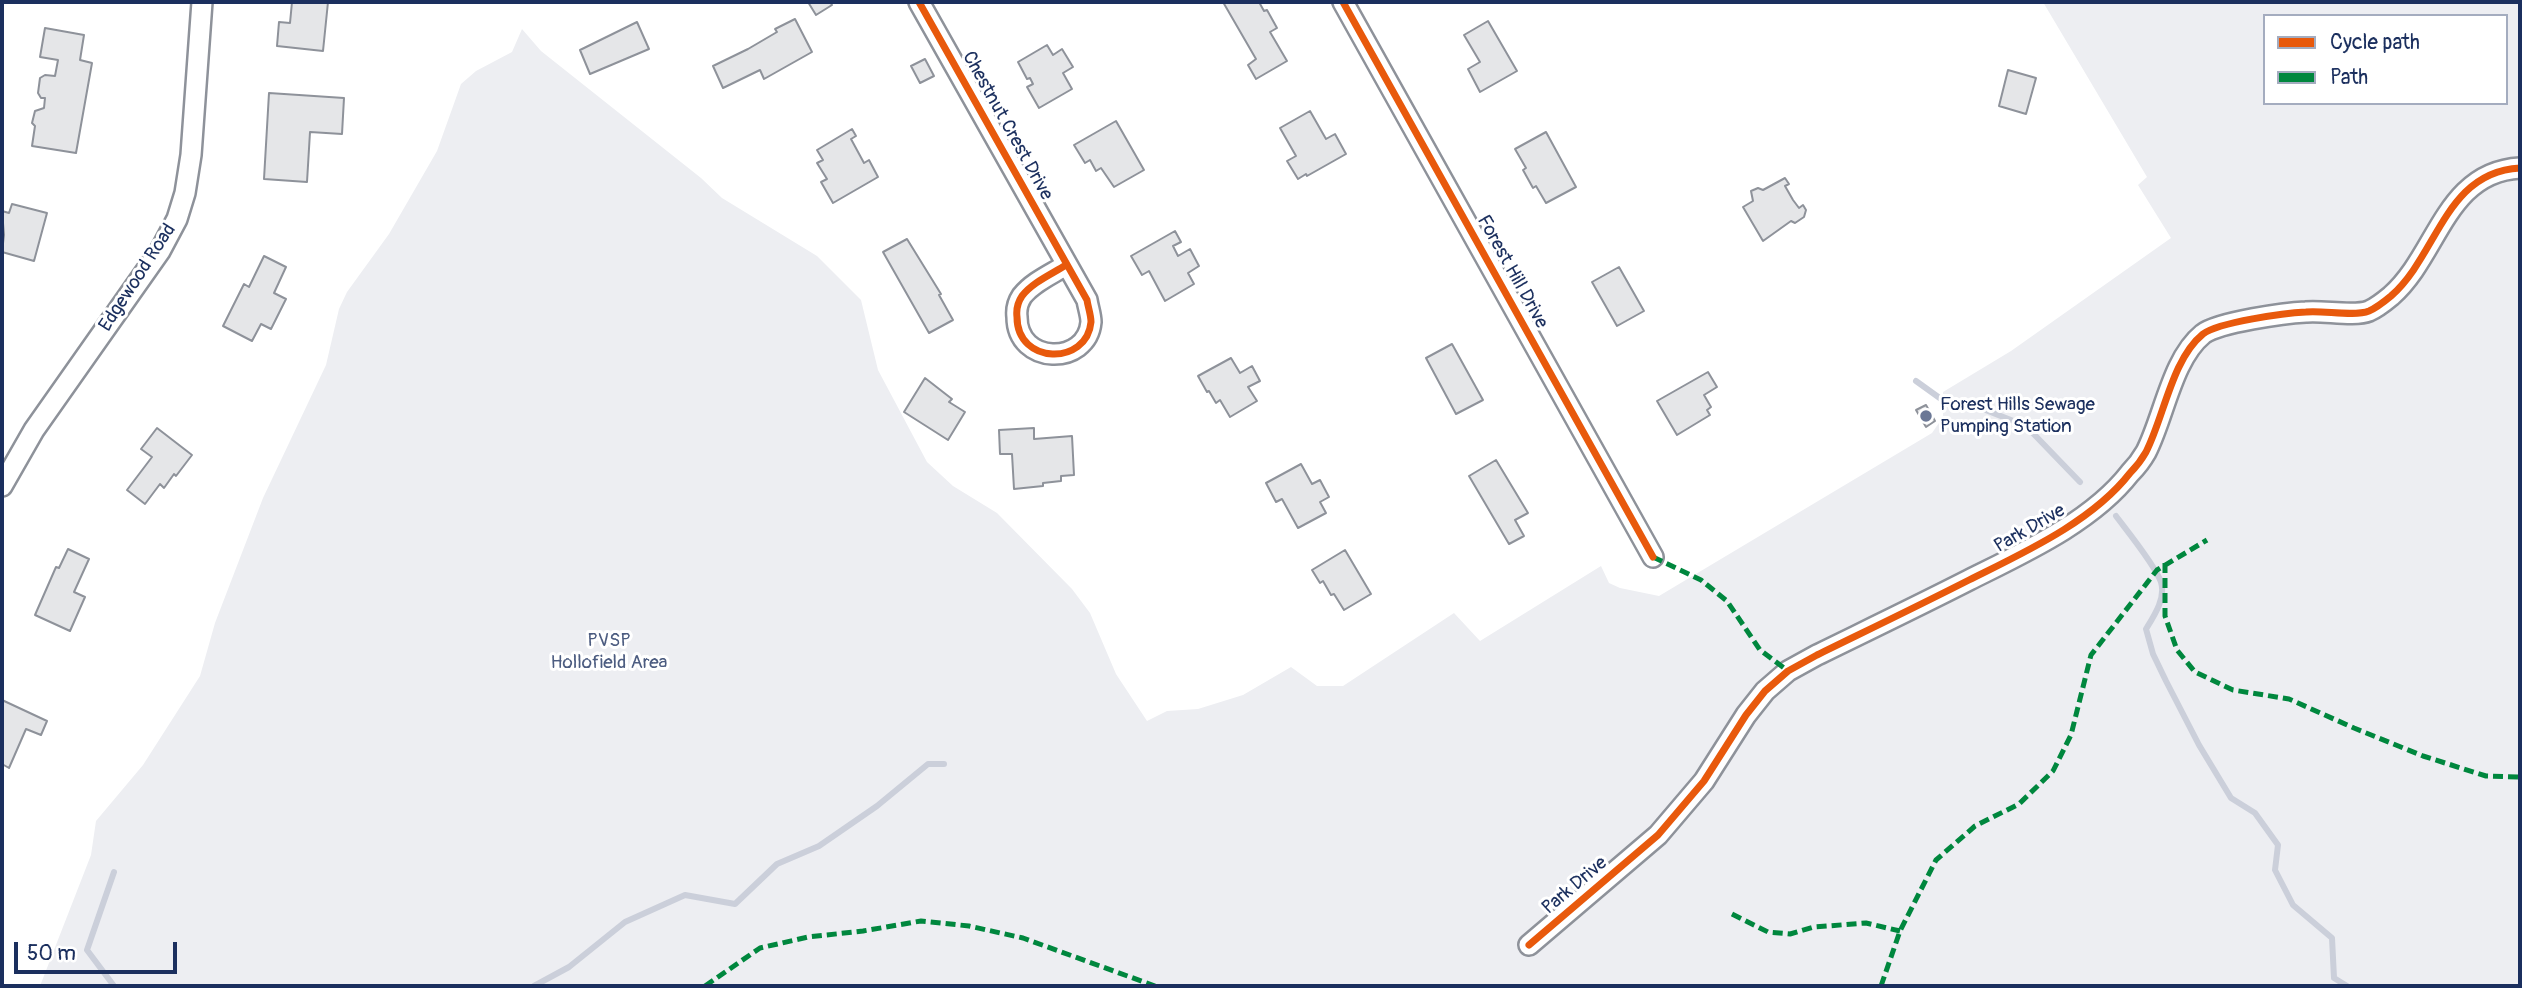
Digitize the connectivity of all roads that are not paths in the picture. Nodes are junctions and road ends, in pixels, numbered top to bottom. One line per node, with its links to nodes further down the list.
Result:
1 (202, 2): 6 (street, Edgewood Road)
2 (919, 2): 5 (street, Chestnut Crest Drive)
3 (1343, 2): 7 (street, Forest Hill Drive)
4 (2520, 168): 8 (street, Park Drive)
5 (1066, 265): 5 (street, Chestnut Crest Drive)
6 (2, 486)
7 (1653, 557)
8 (1529, 945)

